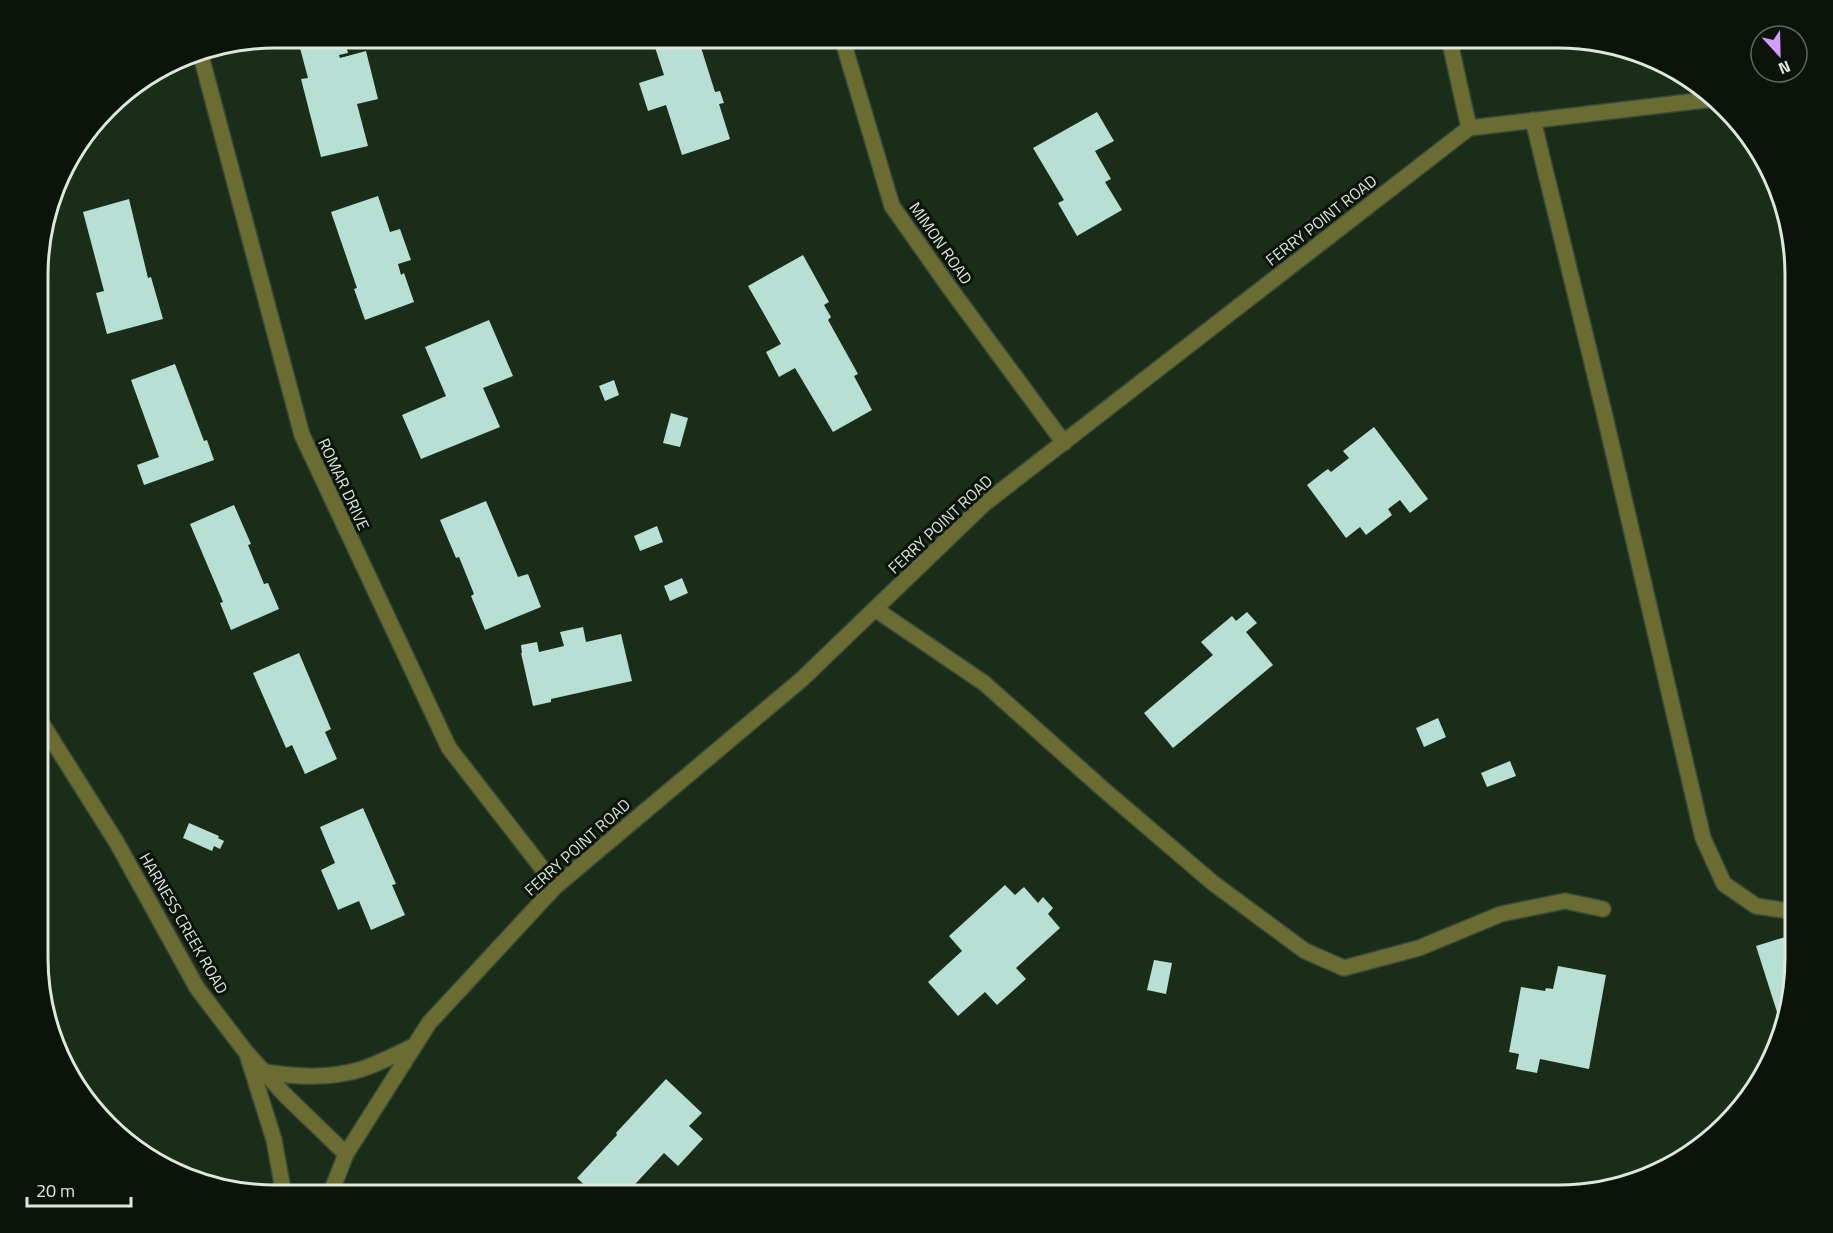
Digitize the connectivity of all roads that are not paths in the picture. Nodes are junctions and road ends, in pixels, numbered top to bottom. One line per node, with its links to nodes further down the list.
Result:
1 (845, 48): 7 (street, MIMON ROAD)
2 (1451, 48): 6 (street)
3 (202, 60): 10 (street, ROMAR DRIVE)
4 (1703, 100): 5 (street)
5 (1533, 120): 6 (street); 12 (street)
6 (1469, 128): 7 (street, FERRY POINT ROAD)
7 (1064, 443): 8 (street, FERRY POINT ROAD)
8 (875, 609): 10 (street, FERRY POINT ROAD); 11 (street)
9 (48, 733): 14 (street, HARNESS CREEK ROAD)
10 (556, 886): 13 (street, FERRY POINT ROAD)
11 (1603, 909)
12 (1785, 910)
13 (414, 1046): 15 (street); 16 (street, FERRY POINT ROAD)
14 (246, 1052): 15 (street, HARNESS CREEK ROAD); 17 (street)
15 (264, 1072): 16 (street, HARNESS CREEK ROAD)
16 (346, 1154): 18 (street, FERRY POINT ROAD)
17 (282, 1185)
18 (334, 1185)

